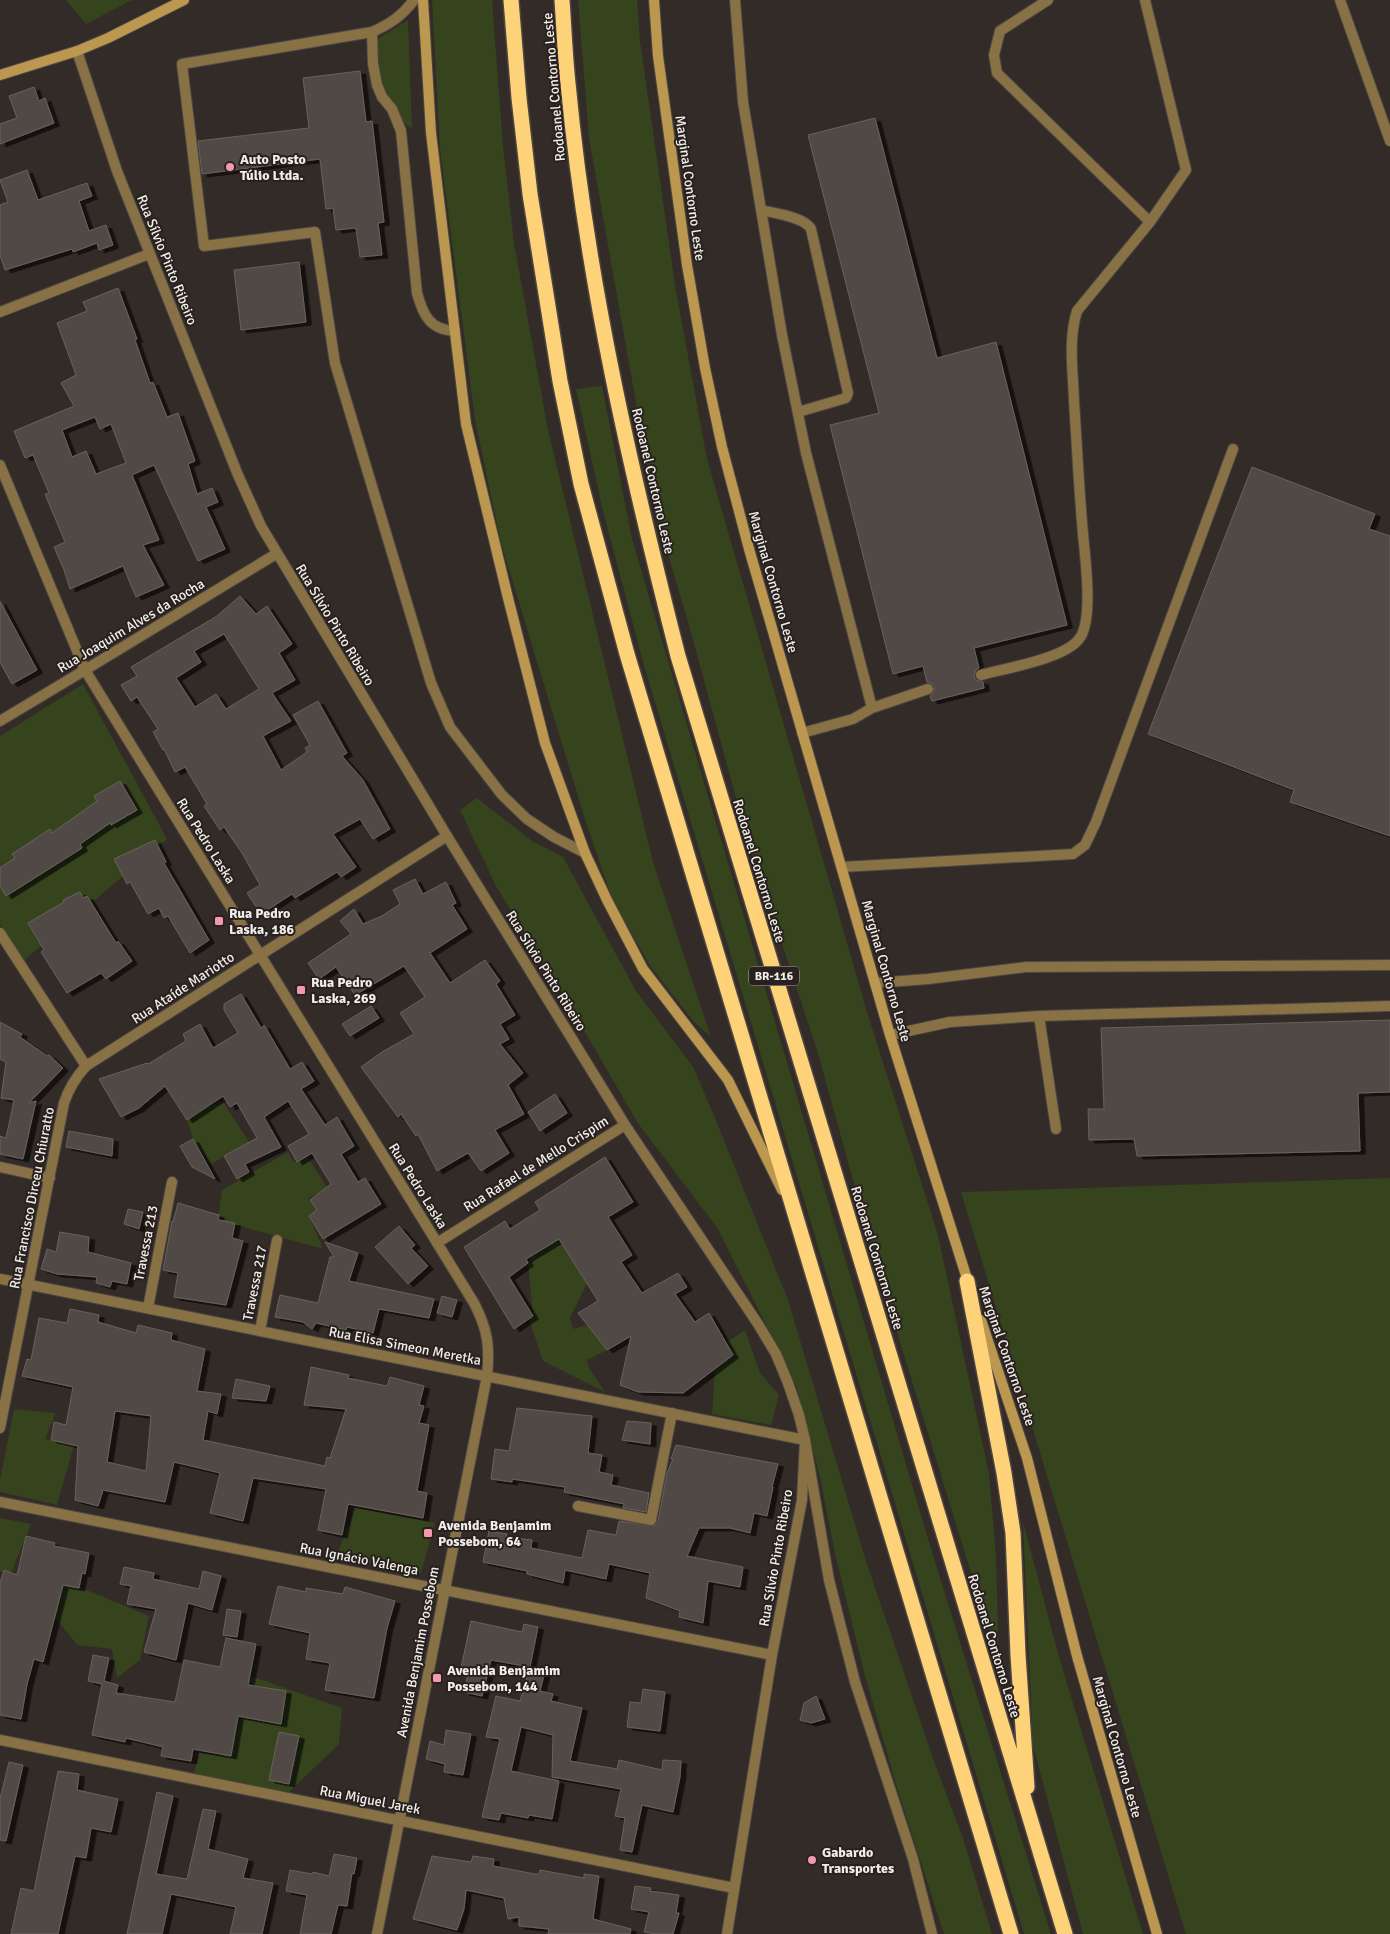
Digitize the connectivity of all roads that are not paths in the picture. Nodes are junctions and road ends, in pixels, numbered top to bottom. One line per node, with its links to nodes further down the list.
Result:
1 (184, 0): 12 (main road)
2 (414, 0): 11 (street)
3 (423, 0): 19 (main road)
4 (511, 0): 46 (highway)
5 (562, 0): 63 (highway, Rodoanel Contorno Leste / BR-116)
6 (654, 0): 29 (main road, Marginal Contorno Leste)
7 (735, 0): 15 (street)
8 (1048, 0): 16 (street)
9 (1145, 0): 16 (street)
10 (1340, 0): 14 (street)
11 (372, 32): 19 (street); 31 (street)
12 (78, 51): 13 (main road); 17 (street, Rua Sílvio Pinto Ribeiro)
13 (0, 75)
14 (1390, 142)
15 (761, 210): 20 (street); 20 (street)
16 (1150, 222): 25 (street)
17 (149, 254): 18 (street); 23 (street, Rua Sílvio Pinto Ribeiro)
18 (0, 312)
19 (455, 331): 31 (main road)
20 (798, 412): 27 (street)
21 (1233, 449): 32 (street)
22 (0, 465): 24 (street, Rua Pedro Laska)
23 (276, 554): 24 (street, Rua Joaquim Alves da Rocha); 30 (street, Rua Sílvio Pinto Ribeiro)
24 (85, 670): 28 (street, Rua Joaquim Alves da Rocha); 34 (street, Rua Pedro Laska)
25 (981, 675)
26 (928, 689): 27 (street)
27 (872, 708): 29 (street)
28 (0, 722)
29 (802, 733): 32 (main road, Marginal Contorno Leste)
30 (447, 836): 34 (street, Rua Ataíde Mariotto); 41 (street, Rua Sílvio Pinto Ribeiro)
31 (585, 853): 46 (main road)
32 (842, 867): 36 (main road, Marginal Contorno Leste)
33 (0, 933): 40 (street)
34 (260, 955): 40 (street, Rua Ataíde Mariotto); 48 (street, Rua Pedro Laska)
35 (1390, 965): 36 (street)
36 (875, 983): 39 (main road, Marginal Contorno Leste)
37 (1390, 1006): 38 (street)
38 (1039, 1016): 39 (street); 42 (street)
39 (890, 1035): 50 (main road, Marginal Contorno Leste)
40 (86, 1066): 44 (street, Rua Francisco Dirceu Chiuratto)
41 (625, 1125): 48 (street, Rua Rafael de Mello Crispim); 57 (street, Rua Sílvio Pinto Ribeiro)
42 (1056, 1129)
43 (0, 1168): 44 (street)
44 (50, 1178): 51 (street, Rua Francisco Dirceu Chiuratto)
45 (172, 1182): 52 (street, Travessa 213)
46 (797, 1220): 69 (highway)
47 (277, 1240): 53 (street, Travessa 217)
48 (437, 1243): 54 (street, Rua Pedro Laska)
49 (0, 1279): 51 (street, Rua Elisa Simeon Meretka)
50 (967, 1281): 63 (highway); 71 (main road, Marginal Contorno Leste)
51 (28, 1284): 52 (street, Rua Elisa Simeon Meretka); 56 (street, Rua Francisco Dirceu Chiuratto)
52 (148, 1308): 53 (street, Rua Elisa Simeon Meretka)
53 (260, 1331): 54 (street, Rua Elisa Simeon Meretka)
54 (487, 1376): 55 (street, Rua Elisa Simeon Meretka); 60 (street, Avenida Benjamim Possebom)
55 (672, 1413): 57 (street, Rua Elisa Simeon Meretka); 59 (street)
56 (0, 1428)
57 (805, 1440): 61 (street, Rua Sílvio Pinto Ribeiro); 68 (street)
58 (0, 1502): 60 (street, Rua Ignácio Valenga)
59 (578, 1506)
60 (444, 1590): 61 (street, Rua Ignácio Valenga); 64 (street, Avenida Benjamim Possebom)
61 (772, 1655): 65 (street, Rua Sílvio Pinto Ribeiro)
62 (0, 1740): 64 (street, Rua Miguel Jarek)
63 (1028, 1814): 70 (highway, Rodoanel Contorno Leste / BR-116)
64 (399, 1820): 65 (street, Rua Miguel Jarek); 66 (street, Avenida Benjamim Possebom)
65 (734, 1888): 67 (street, Rua Sílvio Pinto Ribeiro)
66 (377, 1934)
67 (727, 1934)
68 (932, 1934)
69 (1011, 1934)
70 (1065, 1934)
71 (1157, 1934)

